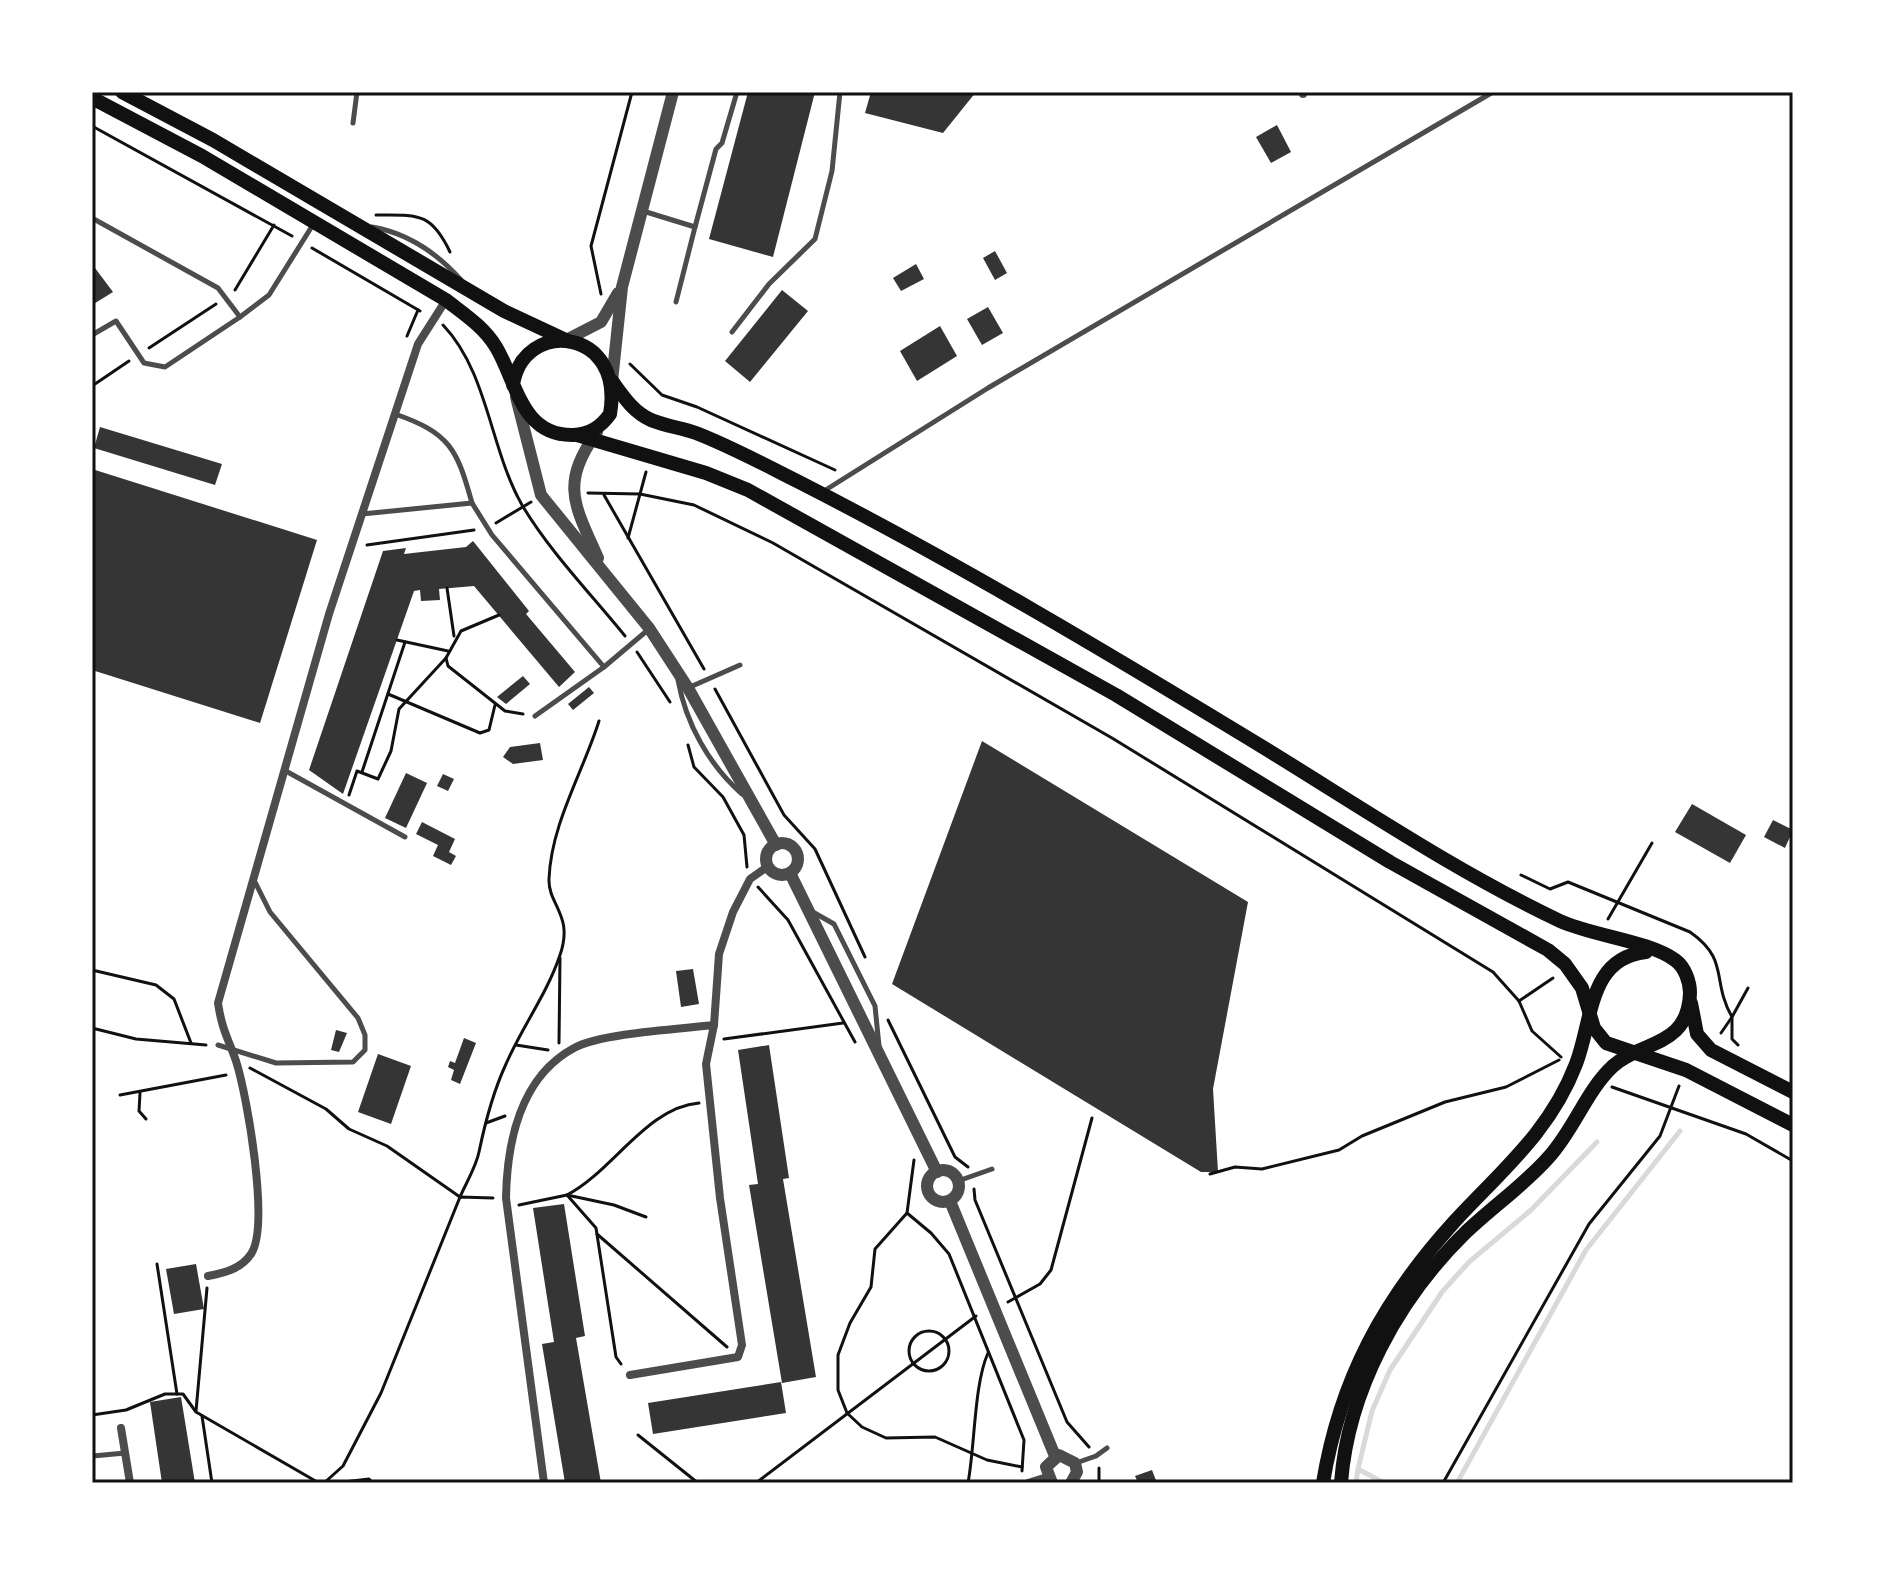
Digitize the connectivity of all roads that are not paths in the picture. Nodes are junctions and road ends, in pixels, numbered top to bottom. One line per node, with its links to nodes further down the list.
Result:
1 (122, 92): 19 (main road)
2 (357, 92): 8 (lane)
3 (673, 92): 9 (street)
4 (737, 92): 12 (lane)
5 (840, 92): 17 (lane)
6 (1493, 92): 24 (lane)
7 (92, 98): 11 (main road)
8 (353, 123)
9 (642, 211): 12 (lane); 13 (street)
10 (92, 218): 16 (lane)
11 (314, 222): 14 (main road); 16 (lane)
12 (695, 227): 15 (lane)
13 (622, 287): 19 (street); 20 (street)
14 (446, 300): 21 (main road); 22 (street)
15 (676, 302)
16 (240, 317): 18 (lane)
17 (732, 332)
18 (92, 335)
19 (566, 340): 20 (main road); 21 (main road)
20 (612, 381): 23 (main road); 24 (main road)
21 (514, 391): 23 (main road); 27 (street)
22 (394, 413): 25 (lane); 26 (street)
23 (584, 438): 27 (street); 43 (main road)
24 (820, 493): 41 (main road)
25 (472, 503): 26 (lane); 30 (lane)
26 (362, 514): 34 (street)
27 (603, 568): 28 (street)
28 (649, 628): 30 (lane); 31 (street)
29 (740, 665): 32 (lane)
30 (604, 667): 33 (lane)
31 (675, 668): 32 (street); 35 (lane)
32 (688, 688): 35 (street)
33 (535, 716)
34 (283, 769): 36 (lane); 40 (street)
35 (753, 804): 37 (street)
36 (405, 837)
37 (776, 845): 38 (street); 39 (street)
38 (767, 867): 39 (street); 44 (street)
39 (790, 873): 51 (street)
40 (252, 875): 46 (street); 46 (lane)
41 (1655, 951): 42 (main road); 43 (main road)
42 (1690, 995): 47 (main road); 48 (main road)
43 (1591, 1015): 47 (main road); 67 (main road)
44 (714, 1025): 55 (street); 65 (street)
45 (218, 1045): 46 (lane)
46 (229, 1048): 54 (street)
47 (1634, 1053): 49 (main road); 68 (main road)
48 (1793, 1092)
49 (1793, 1125)
50 (992, 1169): 52 (lane)
51 (937, 1172): 52 (street); 53 (street)
52 (958, 1181): 53 (street)
53 (950, 1201): 60 (street)
54 (208, 1276)
55 (630, 1375)
56 (121, 1428): 58 (street)
57 (1107, 1448): 61 (lane)
58 (125, 1453): 59 (lane); 64 (street)
59 (93, 1456)
60 (1055, 1456): 61 (street); 63 (street)
61 (1075, 1463): 66 (street)
62 (1025, 1479): 63 (street)
63 (1050, 1480)
64 (130, 1483)
65 (544, 1483)
66 (1071, 1483)
67 (1323, 1483)
68 (1341, 1483)

